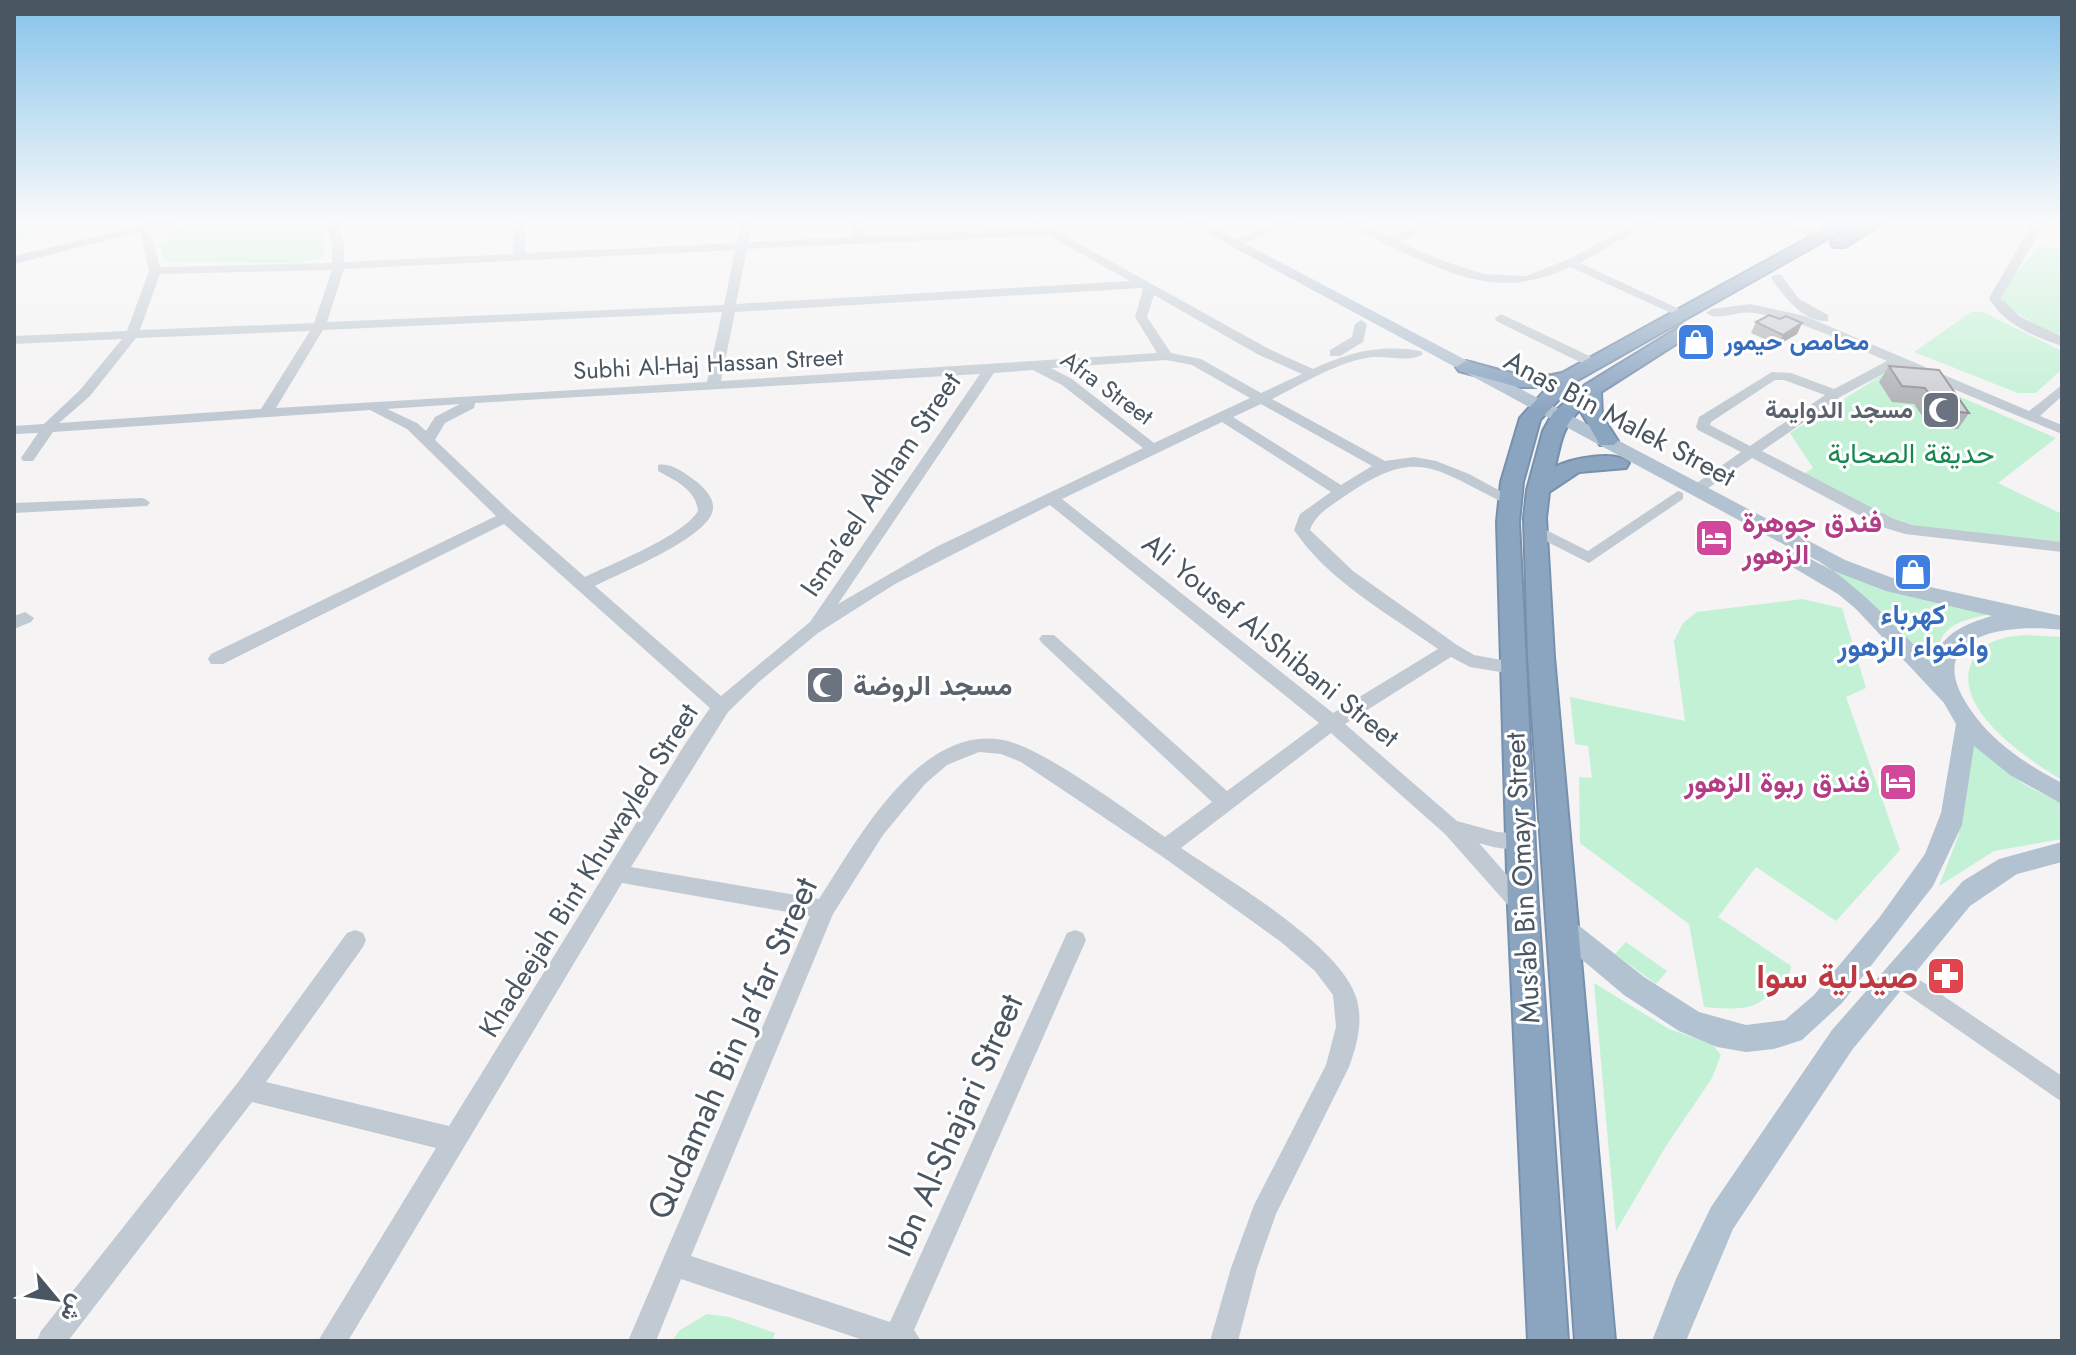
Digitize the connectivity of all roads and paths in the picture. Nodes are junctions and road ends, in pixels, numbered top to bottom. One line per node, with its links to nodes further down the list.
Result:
1 (150, 284): 19 (street)
2 (332, 284): 18 (street)
3 (736, 284): 13 (street)
4 (1140, 284): 12 (street)
5 (1288, 284): 17 (main road, Anas Bin Malek Street)
6 (1310, 284): 27 (main road, Anas Bin Malek Street)
7 (1618, 284): 14 (street)
8 (1733, 284): 14 (highway)
9 (1765, 284): 15 (highway)
10 (1782, 284): 38 (street)
11 (2003, 284): 21 (street)
12 (1145, 287): 13 (street); 23 (street); 29 (street)
13 (731, 308): 18 (street); 31 (street)
14 (1682, 313): 25 (highway)
15 (1712, 313): 24 (street); 32 (highway)
16 (1501, 318): 25 (street)
17 (1361, 324): 22 (main road, Anas Bin Malek Street); 29 (street, Khadeejah Bint Khuwayled Street)
18 (318, 326): 19 (street); 39 (street)
19 (132, 335): 20 (street); 44 (street)
20 (14, 340)
21 (2062, 342)
22 (1416, 354): 29 (street, Khadeejah Bint Khuwayled Street); 41 (main road, Anas Bin Malek Street)
23 (1166, 356): 26 (street, Subhi Al-Haj Hassan Street); 36 (street, Subhi Al-Haj Hassan Street)
24 (1897, 361): 34 (street); 38 (street)
25 (1593, 363): 30 (highway)
26 (1034, 366): 28 (street, Subhi Al-Haj Hassan Street); 49 (street, Afra Street)
27 (1466, 367): 30 (highway); 41 (main road, Anas Bin Malek Street)
28 (990, 369): 31 (street, Subhi Al-Haj Hassan Street); 67 (street, Isma'eel Adham Street)
29 (1304, 374): 36 (street, Khadeejah Bint Khuwayled Street)
30 (1569, 377): 41 (highway)
31 (713, 387): 35 (street, Subhi Al-Haj Hassan Street)
32 (1592, 389): 41 (highway); 48 (highway)
33 (2062, 389): 38 (street)
34 (1835, 394): 50 (street); 50 (street)
35 (492, 398): 37 (street, Subhi Al-Haj Hassan Street); 47 (street)
36 (1257, 399): 40 (street, Khadeejah Bint Khuwayled Street); 52 (street, Subhi Al-Haj Hassan Street)
37 (365, 407): 39 (street, Subhi Al-Haj Hassan Street); 47 (street)
38 (2035, 412): 42 (street); 46 (street)
39 (266, 413): 44 (street, Subhi Al-Haj Hassan Street)
40 (1222, 416): 49 (street, Khadeejah Bint Khuwayled Street); 56 (street)
41 (1546, 418): 48 (main road, Anas Bin Malek Street); 51 (main road, Anas Bin Malek Street); 55 (highway, Mus'ab Bin Omayr Street); 59 (highway, Mus'ab Bin Omayr Street)
42 (2062, 418)
43 (14, 423): 44 (street, Subhi Al-Haj Hassan Street)
44 (59, 424): 45 (street, Subhi Al-Haj Hassan Street); 54 (street)
45 (14, 430)
46 (2062, 430)
47 (427, 441): 62 (street)
48 (1607, 441): 57 (main road, Anas Bin Malek Street)
49 (1153, 449): 58 (street, Khadeejah Bint Khuwayled Street)
50 (1751, 454): 57 (street); 64 (street)
51 (1618, 463): 55 (highway); 57 (main road, Anas Bin Malek Street)
52 (1382, 466): 56 (street); 59 (street)
53 (663, 468): 65 (street)
54 (14, 473)
55 (1538, 490): 63 (highway, Mus'ab Bin Omayr Street)
56 (1342, 492): 69 (street)
57 (1687, 493): 63 (street); 66 (main road, Anas Bin Malek Street); 72 (main road, Anas Bin Malek Street)
58 (1052, 499): 67 (street, Khadeejah Bint Khuwayled Street); 74 (street, Ali Yousef Al-Shibani Street)
59 (1509, 500): 71 (highway, Mus'ab Bin Omayr Street)
60 (142, 503): 61 (street)
61 (14, 508)
62 (506, 517): 65 (street); 70 (street)
63 (1534, 531): 85 (highway, Mus'ab Bin Omayr Street)
64 (2062, 547)
65 (583, 585): 73 (street)
66 (2056, 622): 72 (main road)
67 (812, 629): 73 (street, Khadeejah Bint Khuwayled Street)
68 (1048, 639): 77 (street)
69 (1451, 649): 71 (street); 74 (street)
70 (217, 659)
71 (1512, 668): 79 (highway, Mus'ab Bin Omayr Street)
72 (1951, 697): 75 (main road)
73 (721, 707): 82 (street, Khadeejah Bint Khuwayled Street)
74 (1332, 723): 77 (street); 78 (street, Ali Yousef Al-Shibani Street)
75 (1968, 724): 76 (main road); 85 (main road)
76 (2062, 794)
77 (1225, 802): 80 (street)
78 (1452, 828): 79 (street, Ali Yousef Al-Shibani Street); 83 (street, Ali Yousef Al-Shibani Street)
79 (1521, 840): 83 (highway, Mus'ab Bin Omayr Street)
80 (1167, 847): 84 (street, Qudamah Bin Ja'far Street); 97 (street, Qudamah Bin Ja'far Street)
81 (2062, 852): 88 (main road)
82 (616, 873): 84 (street); 91 (street, Khadeejah Bint Khuwayled Street)
83 (1523, 906): 98 (highway, Mus'ab Bin Omayr Street)
84 (824, 909): 92 (street, Qudamah Bin Ja'far Street)
85 (1564, 929): 99 (highway, Mus'ab Bin Omayr Street)
86 (355, 940): 89 (street)
87 (1075, 940): 93 (street, Ibn Al-Shajari Street)
88 (1896, 974): 90 (street); 100 (main road)
89 (247, 1089): 91 (street); 94 (street)
90 (2062, 1090)
91 (455, 1140): 95 (street, Khadeejah Bint Khuwayled Street)
92 (675, 1264): 93 (street); 96 (street, Qudamah Bin Ja'far Street)
93 (902, 1339)
94 (51, 1341)
95 (332, 1341)
96 (642, 1341)
97 (1224, 1341)
98 (1548, 1341)
99 (1595, 1341)
100 (1669, 1341)

